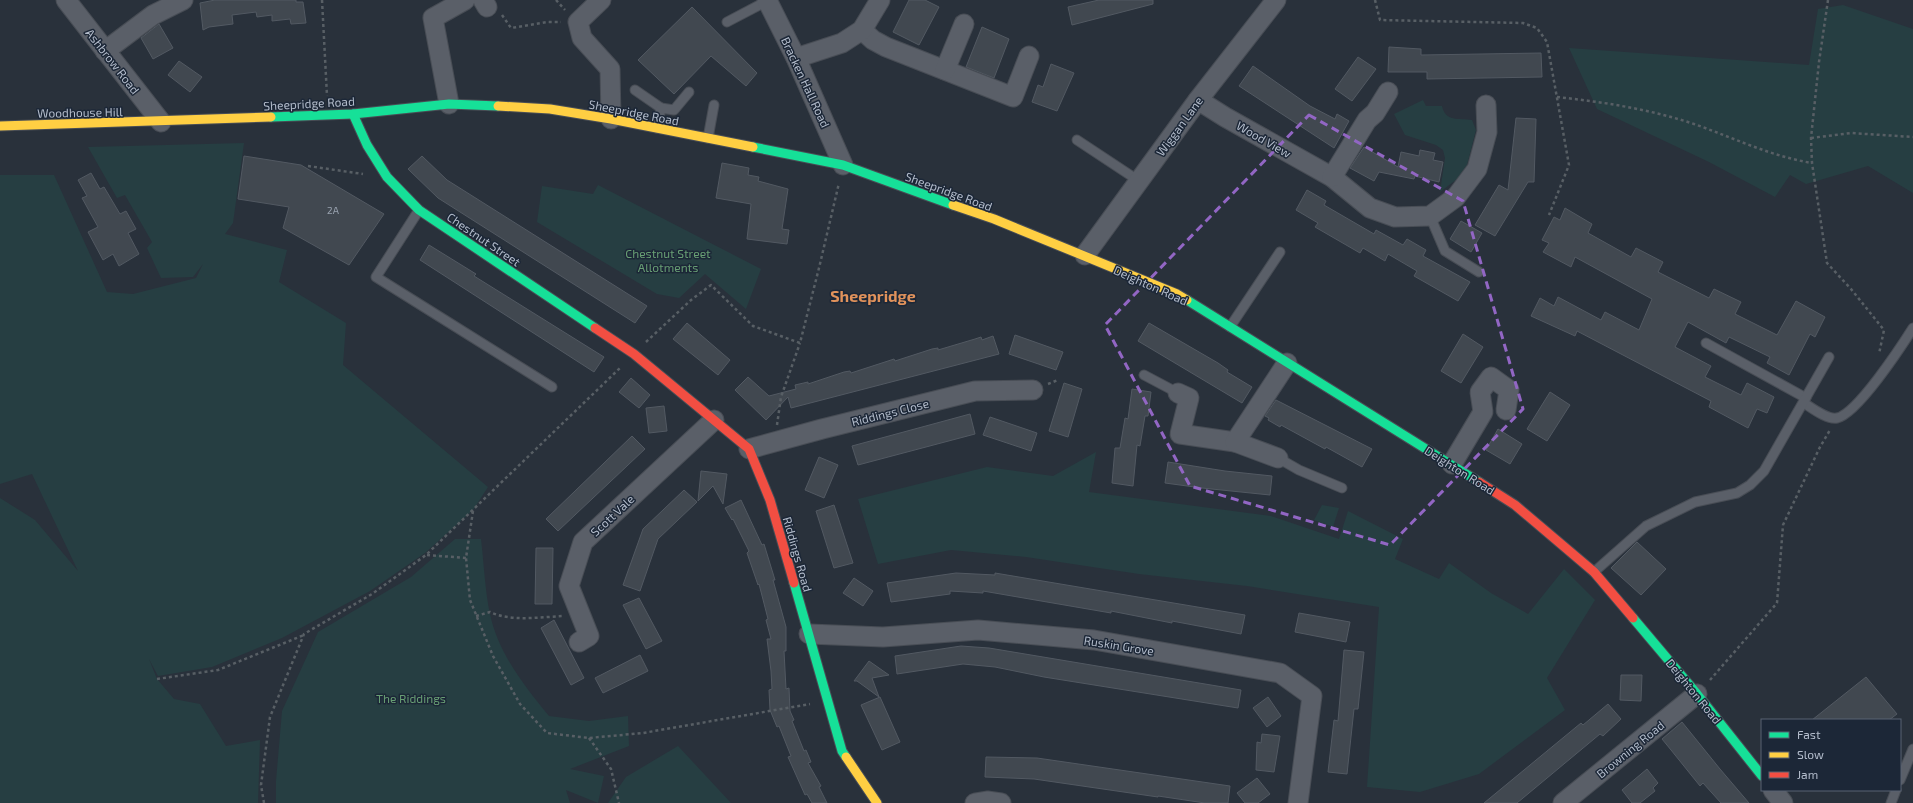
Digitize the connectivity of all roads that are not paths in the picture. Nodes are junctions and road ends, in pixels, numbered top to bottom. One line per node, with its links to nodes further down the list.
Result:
1 (66, 0): 11 (street, Ashbrow Road)
2 (183, 0): 11 (street)
3 (465, 0): 19 (street)
4 (601, 0): 24 (street)
5 (880, 0): 10 (street)
6 (1276, 0): 18 (street, Wiggan Lane)
7 (767, 1): 8 (lane); 13 (street, Bracken Hall Road)
8 (727, 22)
9 (964, 24): 14 (street)
10 (862, 30): 13 (street); 14 (street)
11 (105, 51): 25 (street, Ashbrow Road)
12 (1029, 56): 14 (street)
13 (796, 58): 30 (street, Bracken Hall Road)
14 (945, 70)
15 (635, 90): 22 (lane)
16 (689, 92): 22 (lane)
17 (1388, 92): 31 (street)
18 (1198, 100): 31 (street, Wood View); 32 (street, Wiggan Lane)
19 (449, 104): 23 (street, Sheepridge Road); 24 (street, Sheepridge Road)
20 (714, 105): 28 (lane)
21 (1486, 105): 34 (street)
22 (661, 108): 27 (lane)
23 (354, 114): 25 (street, Sheepridge Road); 33 (street, Chestnut Street)
24 (611, 119): 27 (street, Sheepridge Road)
25 (161, 122): 26 (street, Woodhouse Hill)
26 (0, 126)
27 (657, 128): 28 (street, Sheepridge Road)
28 (708, 138): 30 (street, Sheepridge Road)
29 (1077, 140): 32 (lane)
30 (843, 165): 36 (street, Sheepridge Road)
31 (1332, 177): 34 (street, Wood View)
32 (1139, 181): 36 (street, Wiggan Lane)
33 (419, 210): 41 (street, Chestnut Street); 45 (lane)
34 (1430, 216): 37 (lane)
35 (1280, 252): 38 (lane)
36 (1085, 255): 38 (street, Deighton Road)
37 (1479, 272)
38 (1230, 327): 43 (street, Deighton Road)
39 (1913, 328): 48 (lane)
40 (1706, 343): 48 (lane)
41 (634, 354): 50 (street, Riddings Road)
42 (1829, 357): 48 (lane)
43 (1287, 363): 51 (street); 54 (street, Deighton Road)
44 (1144, 375): 47 (lane)
45 (552, 387)
46 (1033, 390): 52 (street, Riddings Close)
47 (1178, 393): 51 (street)
48 (1805, 401): 56 (lane)
49 (1506, 410): 54 (street)
50 (714, 420): 52 (street, Riddings Road); 58 (street, Scott Vale)
51 (1235, 442): 53 (street)
52 (749, 449): 57 (street, Riddings Road)
53 (1278, 458): 55 (lane)
54 (1452, 464): 56 (street, Deighton Road)
55 (1342, 488)
56 (1594, 572): 59 (street, Deighton Road)
57 (810, 634): 65 (street, Riddings Road); 68 (street, Ruskin Grove)
58 (590, 636)
59 (1697, 694): 61 (street, Deighton Road); 69 (street, Browning Road)
60 (1913, 749): 62 (lane)
61 (1761, 775)
62 (1901, 778)
63 (1774, 791): 70 (street)
64 (1896, 791): 71 (lane)
65 (877, 803)
66 (975, 803): 67 (street)
67 (1001, 803)
68 (1298, 803)
69 (1563, 803)
70 (1783, 803)
71 (1891, 803)

